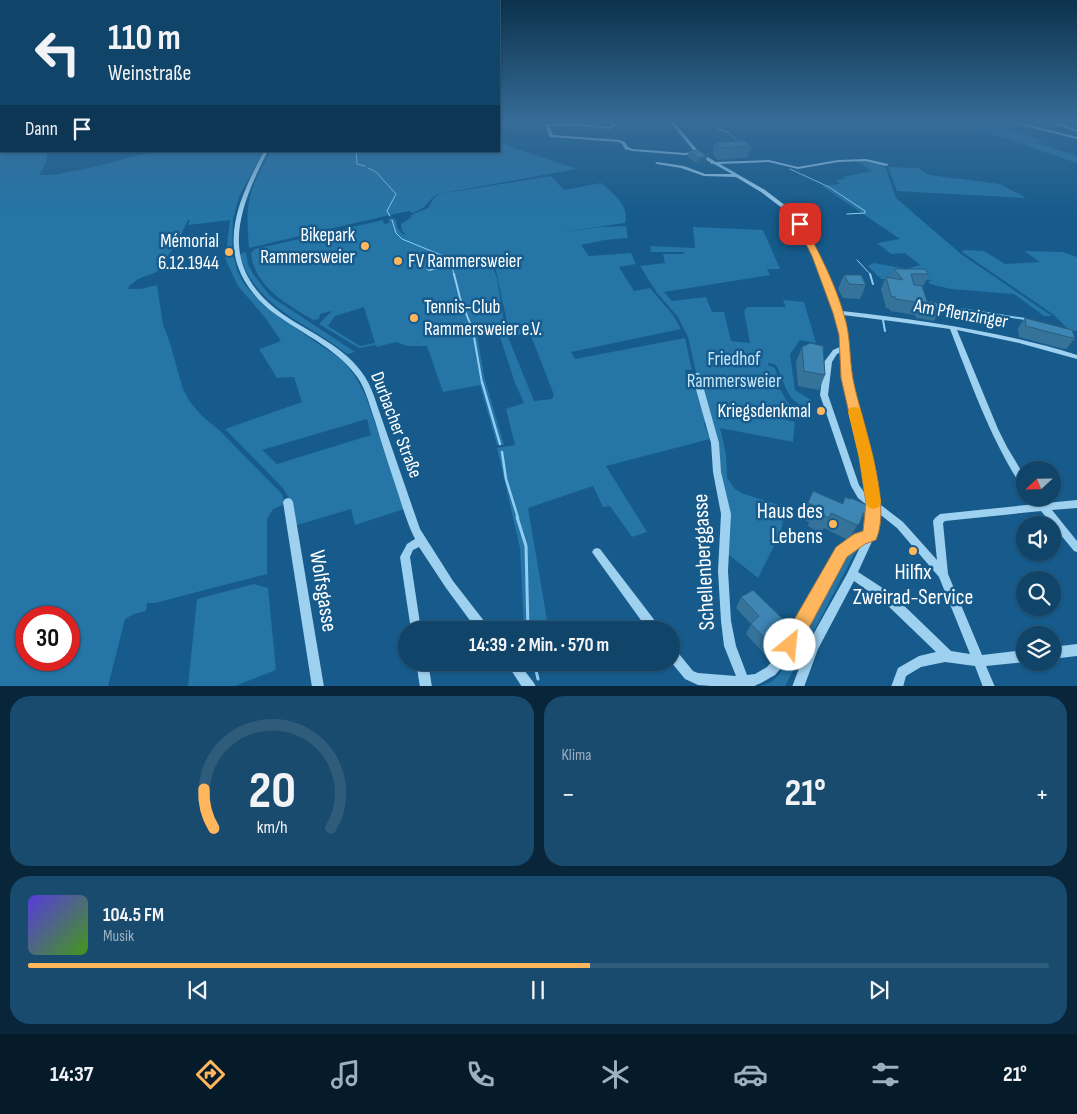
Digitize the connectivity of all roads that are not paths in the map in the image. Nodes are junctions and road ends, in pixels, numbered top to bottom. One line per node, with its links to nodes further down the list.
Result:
1 (265, 152): 21 (street, Durbacher Straße)
2 (659, 152): 3 (street)
3 (698, 153): 4 (street)
4 (713, 162): 6 (street); 7 (street)
5 (657, 163): 7 (street)
6 (886, 165)
7 (736, 176): 10 (street)
8 (465, 262): 9 (street)
9 (429, 269)
10 (838, 313): 11 (street, Am Pflenzinger); 12 (street)
11 (953, 329): 13 (street, Am Pflenzinger); 15 (street)
12 (845, 347): 17 (street); 17 (street)
13 (1077, 357)
14 (696, 375): 37 (street, Schellenberggasse)
15 (1016, 472)
16 (288, 502): 38 (street, Wolfsgasse)
17 (873, 503): 20 (street); 25 (street)
18 (1077, 504): 19 (street)
19 (1044, 508): 22 (street); 25 (street)
20 (870, 535): 24 (street); 37 (street)
21 (421, 541): 26 (street); 27 (street, Durbacher Straße)
22 (1077, 548)
23 (597, 552): 28 (street)
24 (853, 574): 31 (street); 41 (street)
25 (943, 574): 33 (street)
26 (415, 621)
27 (477, 621)
28 (648, 621)
29 (1077, 650): 30 (street)
30 (1061, 652)
31 (948, 656): 33 (street); 42 (street)
32 (1016, 657): 33 (street)
33 (978, 660): 43 (street)
34 (680, 664): 37 (street)
35 (424, 671): 39 (street)
36 (518, 671): 40 (street)
37 (745, 684)
38 (318, 686)
39 (426, 686)
40 (530, 686)
41 (798, 686)
42 (897, 686)
43 (989, 686)

